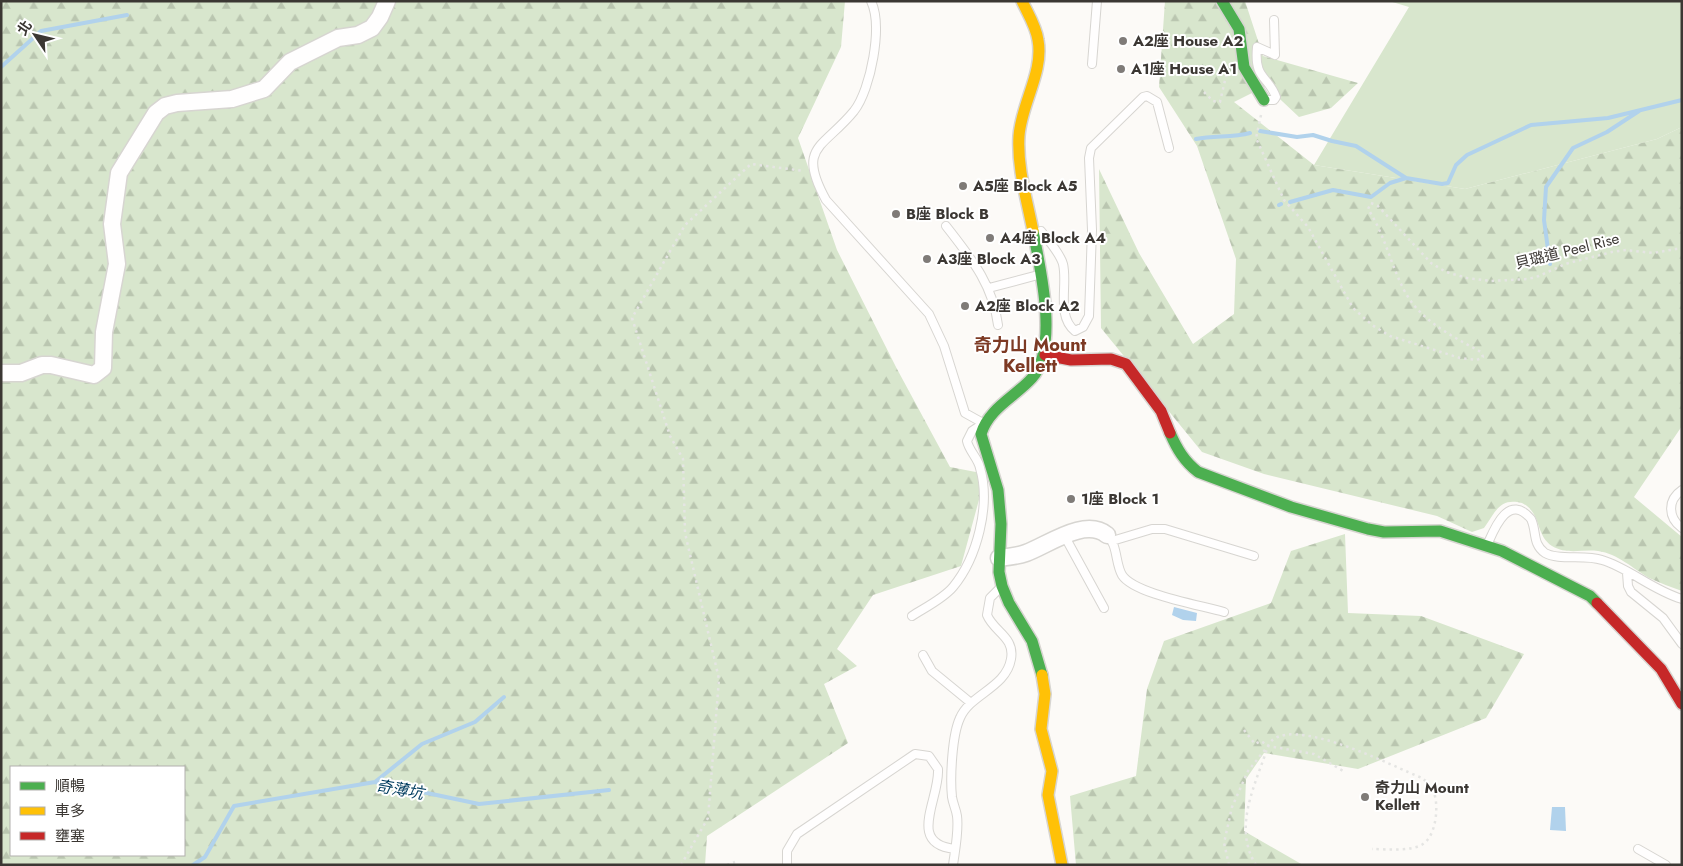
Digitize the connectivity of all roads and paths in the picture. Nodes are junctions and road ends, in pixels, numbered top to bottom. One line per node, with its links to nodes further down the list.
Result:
1 (387, 1): 20 (street)
2 (872, 1): 12 (lane)
3 (1022, 1): 13 (street)
4 (1097, 1): 7 (lane)
5 (1222, 1): 10 (street)
6 (1274, 20): 10 (lane)
7 (1092, 64)
8 (1234, 75): 9 (path)
9 (1204, 92)
10 (1264, 100): 15 (path, 貝璐道 Peel Rise)
11 (1169, 148): 13 (lane)
12 (813, 172): 21 (lane); 46 (path)
13 (1029, 213): 16 (street)
14 (946, 226): 17 (lane)
15 (1682, 248)
16 (1040, 274): 17 (lane); 19 (street)
17 (989, 288): 18 (lane)
18 (998, 325)
19 (1044, 355): 21 (street); 26 (street)
20 (1, 373)
21 (984, 424): 28 (street); 34 (lane)
22 (1682, 490): 23 (lane)
23 (1682, 528)
24 (1064, 535): 25 (street); 28 (street); 32 (lane)
25 (1110, 538): 27 (lane); 33 (lane)
26 (1487, 545): 29 (lane); 38 (street)
27 (1254, 556)
28 (999, 558): 30 (street)
29 (1627, 573): 31 (lane); 35 (lane)
30 (1002, 586): 37 (lane); 50 (street)
31 (1682, 600)
32 (1104, 608)
33 (1224, 612)
34 (912, 616)
35 (1682, 644)
36 (923, 655): 37 (lane)
37 (971, 703): 42 (lane)
38 (1682, 704)
39 (1244, 730): 40 (path)
40 (1268, 746): 41 (path); 43 (path); 51 (path); 52 (path)
41 (1345, 772)
42 (955, 849): 48 (lane); 49 (lane)
43 (1372, 849)
44 (1638, 849): 53 (lane)
45 (735, 862): 47 (path)
46 (681, 865)
47 (727, 865)
48 (787, 865)
49 (953, 865)
50 (1062, 865)
51 (1229, 865)
52 (1256, 865)
53 (1666, 865)

